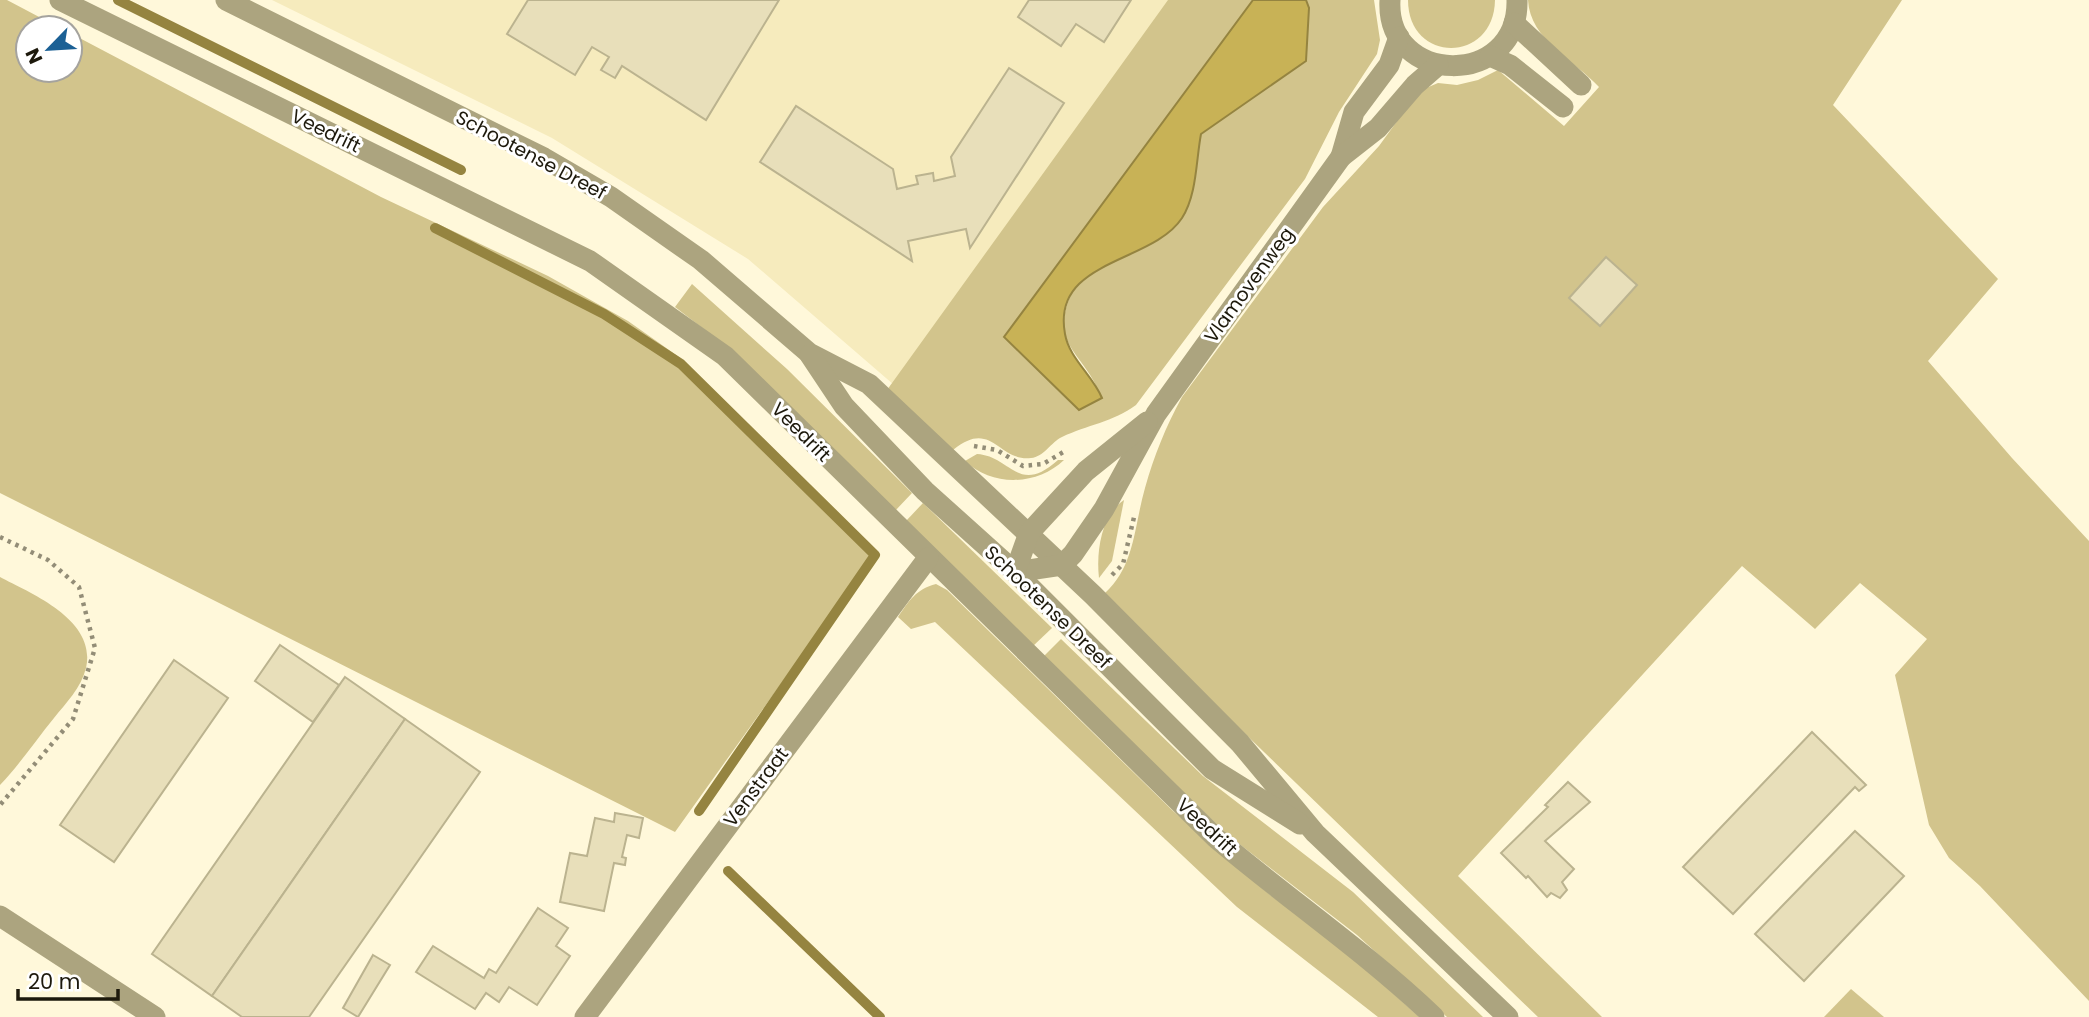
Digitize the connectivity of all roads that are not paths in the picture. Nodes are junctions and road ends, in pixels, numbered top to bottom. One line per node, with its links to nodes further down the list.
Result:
1 (60, 0): 15 (street, Veedrift)
2 (226, 0): 12 (street, Schootense Dreef)
3 (1390, 0): 6 (street)
4 (1517, 0): 5 (street)
5 (1514, 23): 7 (street); 9 (street)
6 (1399, 37): 8 (street); 11 (street, Vlamovenweg)
7 (1490, 56): 8 (street); 10 (street)
8 (1438, 65): 11 (street, Vlamovenweg)
9 (1581, 85)
10 (1563, 107)
11 (1341, 157): 13 (street, Vlamovenweg)
12 (809, 353): 14 (street, Schootense Dreef); 17 (street, Schootense Dreef)
13 (1156, 414): 14 (street, Vlamovenweg); 16 (street, Vlamovenweg)
14 (1029, 533): 16 (street, Schootense Dreef); 17 (street, Vlamovenweg)
15 (928, 558): 21 (street, Venstraat); 22 (street, Veedrift)
16 (1062, 565): 17 (street); 18 (street, Schootense Dreef)
17 (1015, 572): 18 (street, Schootense Dreef)
18 (1315, 833): 23 (street, Schootense Dreef)
19 (0, 916): 20 (street)
20 (155, 1017)
21 (585, 1017)
22 (1434, 1017)
23 (1508, 1017)

